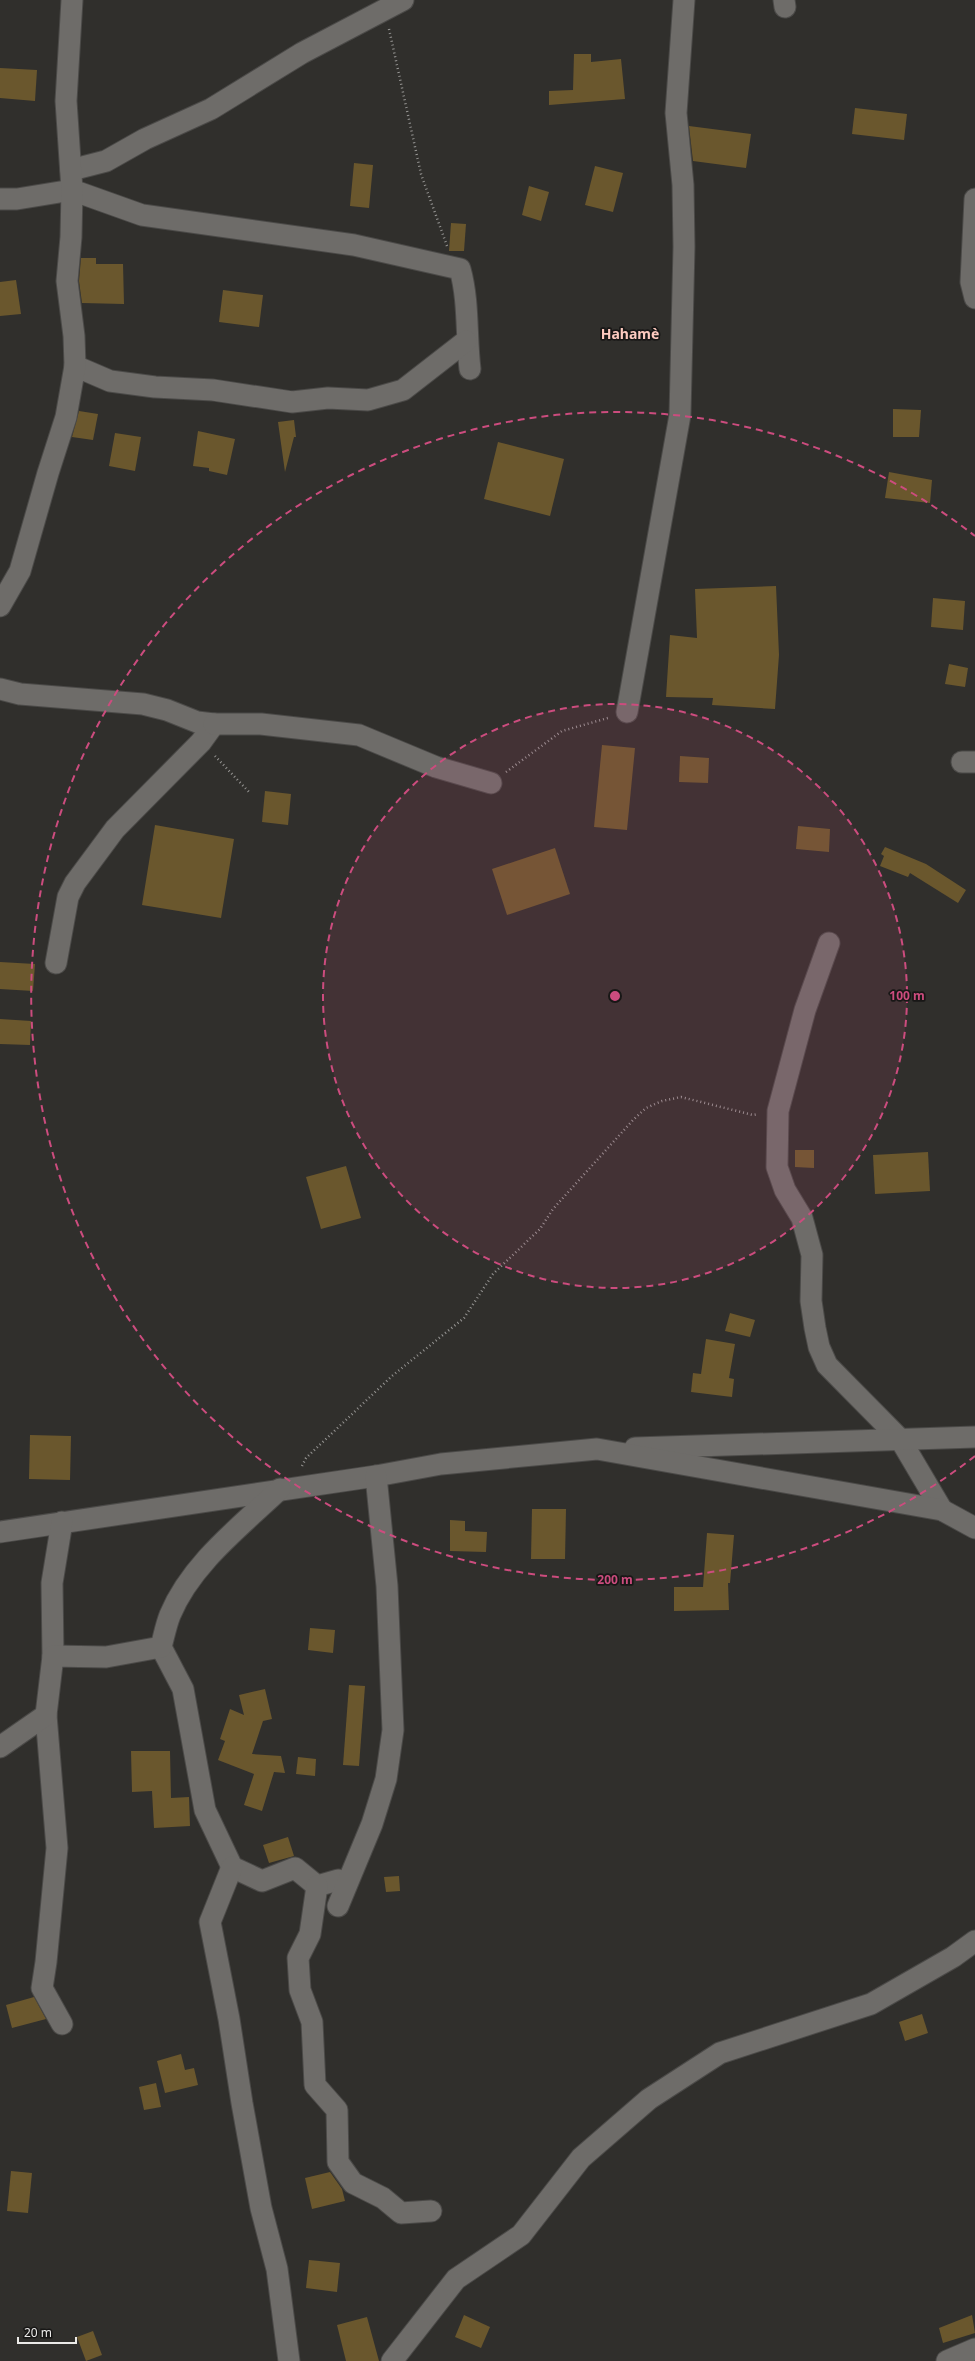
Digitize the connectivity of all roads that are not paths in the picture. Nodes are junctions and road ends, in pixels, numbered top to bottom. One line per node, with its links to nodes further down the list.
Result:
1 (72, 0): 4 (street)
2 (684, 0): 13 (street)
3 (395, 5): 4 (street)
4 (72, 180): 5 (street); 8 (street); 9 (street)
5 (0, 199)
6 (975, 199): 7 (street)
7 (975, 298)
8 (466, 341): 9 (street); 10 (street)
9 (75, 366): 11 (street)
10 (470, 370)
11 (0, 606)
12 (0, 689): 14 (street)
13 (627, 712)
14 (214, 724): 15 (street); 17 (street)
15 (491, 783)
16 (829, 943): 19 (street)
17 (56, 963)
18 (975, 1437): 19 (street)
19 (900, 1439): 20 (street); 23 (street)
20 (597, 1449): 21 (street); 23 (street)
21 (376, 1476): 22 (street); 34 (street)
22 (285, 1488): 24 (street); 27 (street)
23 (942, 1510): 25 (street)
24 (62, 1522): 26 (street); 28 (street)
25 (975, 1528)
26 (0, 1532)
27 (161, 1647): 28 (street); 31 (street)
28 (53, 1656): 29 (street)
29 (46, 1715): 30 (street); 36 (street)
30 (0, 1748)
31 (232, 1867): 33 (street); 39 (street)
32 (338, 1880): 33 (street)
33 (317, 1886): 37 (street)
34 (338, 1906)
35 (975, 1941): 40 (street)
36 (62, 2024)
37 (431, 2211)
38 (975, 2348): 41 (street)
39 (289, 2361)
40 (392, 2361)
41 (947, 2361)

